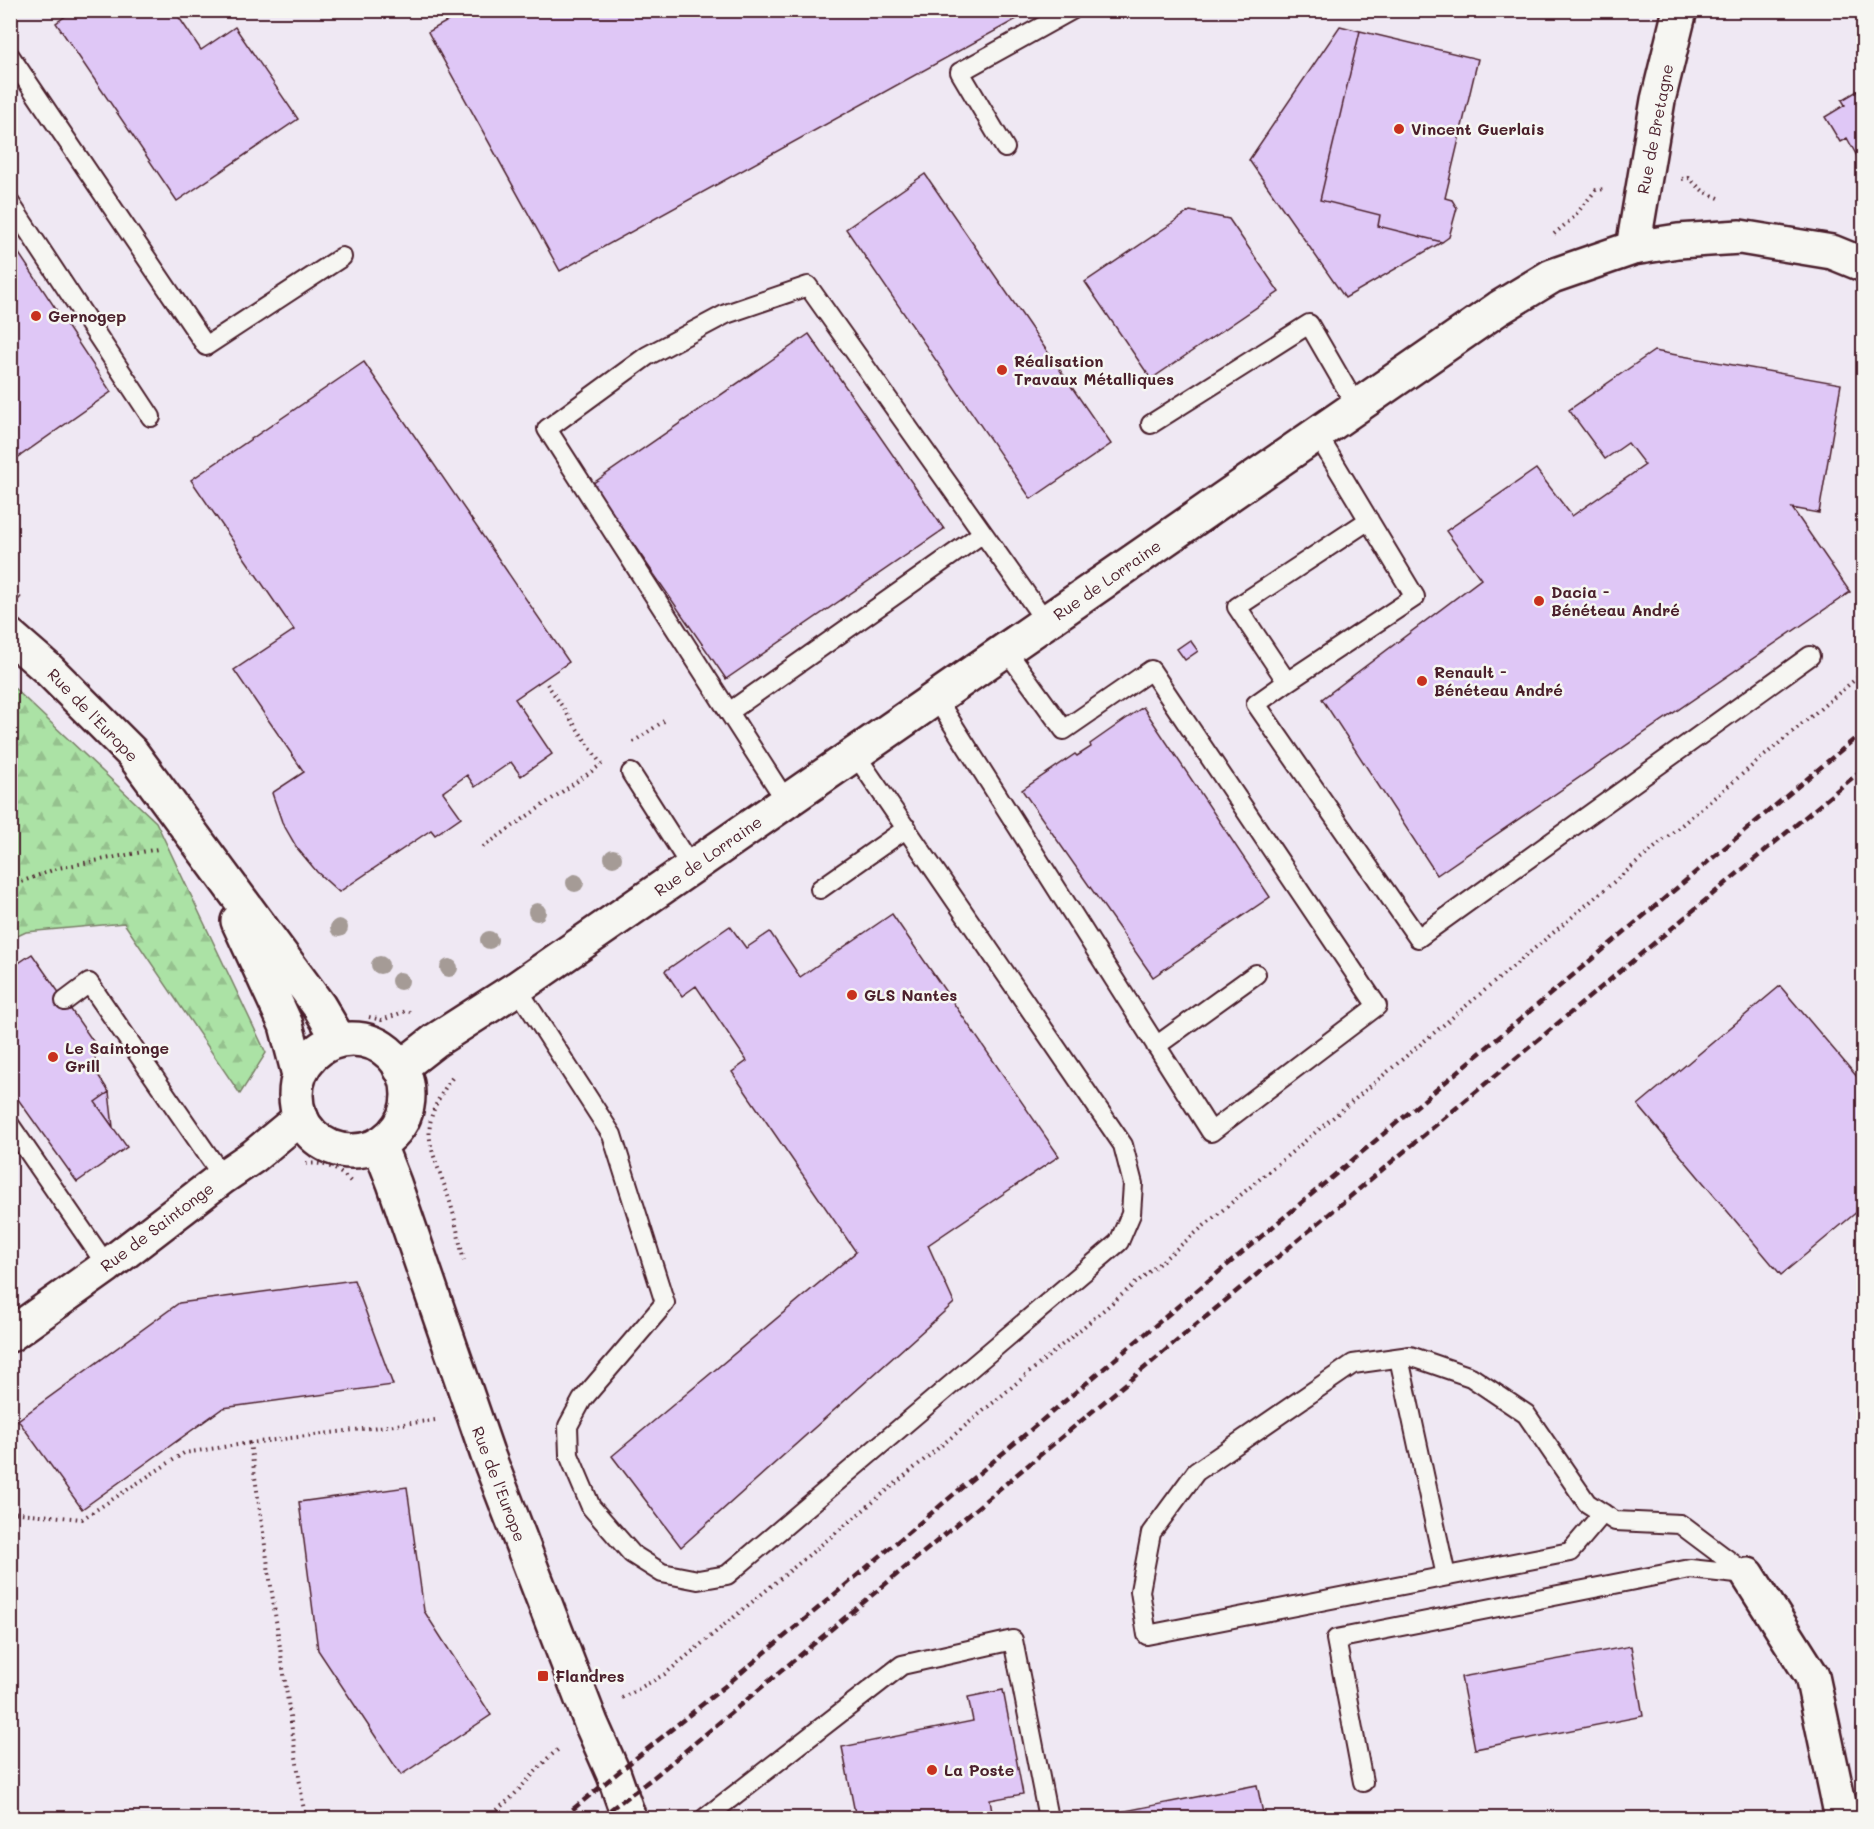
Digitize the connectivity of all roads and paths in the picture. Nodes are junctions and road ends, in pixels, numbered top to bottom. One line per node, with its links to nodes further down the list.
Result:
1 (1072, 10): 4 (lane)
2 (1680, 10): 6 (street, Rue de Bretagne)
3 (10, 56): 7 (lane)
4 (1005, 148)
5 (10, 203): 10 (lane)
6 (1633, 248): 8 (street, Rue de Lorraine); 9 (street, Rue de Lorraine)
7 (342, 257)
8 (1863, 265)
9 (1357, 407): 11 (lane); 12 (street, Rue de Lorraine)
10 (151, 417)
11 (1151, 424)
12 (1317, 434): 13 (lane); 15 (street, Rue de Lorraine)
13 (1369, 520): 20 (lane); 20 (lane)
14 (983, 533): 15 (lane); 23 (lane); 23 (lane)
15 (1046, 622): 17 (street, Rue de Lorraine)
16 (10, 636): 34 (street, Rue de l'Europe)
17 (1006, 650): 22 (street, Rue de Lorraine); 42 (lane)
18 (1810, 656): 20 (lane)
19 (1863, 672): 58 (path)
20 (1287, 682)
21 (547, 684): 28 (path)
22 (936, 698): 26 (street, Rue de Lorraine); 42 (lane)
23 (729, 712): 30 (lane)
24 (667, 719): 25 (path)
25 (629, 745)
26 (855, 754): 30 (street, Rue de Lorraine); 31 (lane)
27 (611, 758): 28 (path)
28 (601, 764): 32 (path)
29 (631, 772): 35 (lane)
30 (786, 801): 35 (street, Rue de Lorraine)
31 (907, 828): 37 (lane); 39 (lane)
32 (483, 846)
33 (162, 849): 36 (path)
34 (210, 859): 41 (street, Rue de l'Europe); 44 (street, Rue de l'Europe)
35 (691, 867): 39 (street, Rue de Lorraine)
36 (10, 885)
37 (820, 889)
38 (1256, 974): 42 (lane)
39 (517, 988): 43 (street, Rue de Lorraine)
40 (64, 1001): 48 (lane)
41 (339, 1040): 43 (street); 44 (street)
42 (1156, 1046)
43 (400, 1068): 47 (street)
44 (299, 1075): 45 (street)
45 (301, 1117): 47 (street); 48 (street, Rue de Saintonge)
46 (10, 1125): 49 (lane)
47 (379, 1145): 52 (street, Rue de l'Europe)
48 (223, 1177): 49 (street, Rue de Saintonge)
49 (107, 1266): 50 (street, Rue de Saintonge)
50 (10, 1335)
51 (1400, 1358): 55 (lane); 57 (lane); 57 (lane)
52 (473, 1415): 53 (path); 58 (street, Rue de l'Europe)
53 (250, 1443): 54 (path); 60 (path)
54 (10, 1512)
55 (1602, 1513): 56 (lane); 57 (lane)
56 (1748, 1575): 59 (lane); 65 (street)
57 (1446, 1576)
58 (591, 1723): 61 (path); 62 (street, Rue de l'Europe)
59 (1363, 1782)
60 (305, 1818)
61 (488, 1818)
62 (629, 1818)
63 (705, 1818): 64 (lane)
64 (1048, 1818)
65 (1842, 1818)

